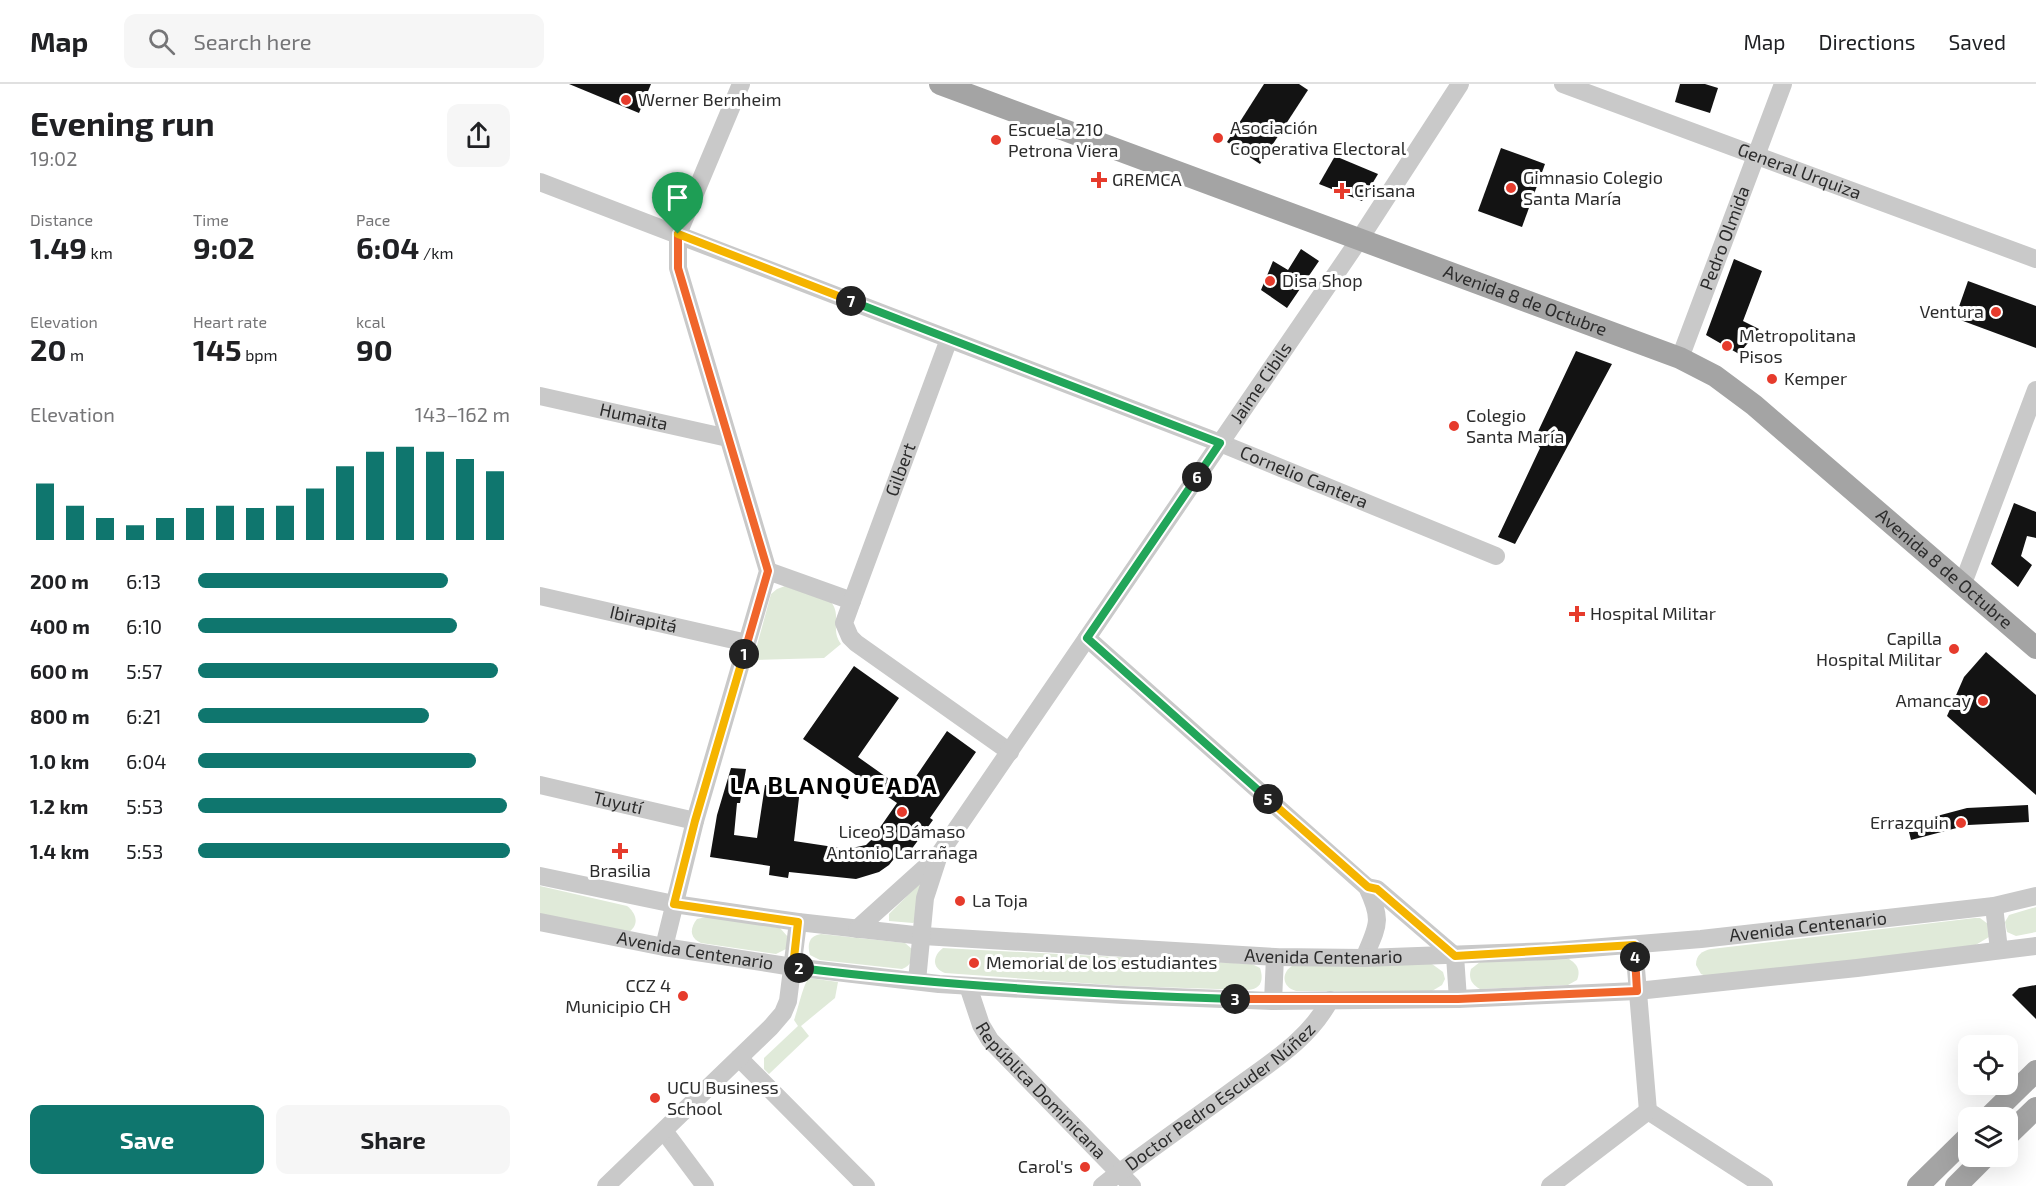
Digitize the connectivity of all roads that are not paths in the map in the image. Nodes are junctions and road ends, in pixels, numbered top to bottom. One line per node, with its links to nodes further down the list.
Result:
1 (741, 84): 8 (street)
2 (940, 84): 9 (main road, Avenida 8 de Octubre)
3 (1460, 84): 9 (street, Jaime Cibils)
4 (1563, 84): 6 (street, General Urquiza)
5 (1783, 84): 6 (street, Pedro Olmida)
6 (1756, 156): 10 (street, General Urquiza); 12 (street, Pedro Olmida)
7 (540, 182): 8 (street, Cornelio Cantera)
8 (678, 234): 11 (street, Cornelio Cantera); 15 (street)
9 (1359, 240): 12 (main road, Avenida 8 de Octubre); 16 (street, Jaime Cibils)
10 (2036, 259)
11 (949, 339): 16 (street, Cornelio Cantera); 21 (street, Gilbert)
12 (1680, 358): 19 (main road, Avenida 8 de Octubre)
13 (2036, 390): 19 (street)
14 (540, 396): 15 (street, Humaita)
15 (728, 438): 18 (street)
16 (1220, 443): 17 (street, Cornelio Cantera); 22 (street, Jaime Cibils)
17 (1496, 556)
18 (768, 571): 21 (street); 23 (street)
19 (1962, 586): 24 (main road, Avenida 8 de Octubre)
20 (540, 596): 23 (street, Ibirapitá)
21 (852, 601): 25 (street, Gilbert)
22 (1087, 638): 25 (street, Jaime Cibils); 30 (street)
23 (747, 642): 27 (street)
24 (2036, 648)
25 (1010, 752): 28 (street, Jaime Cibils)
26 (540, 785): 27 (street, Tuyutí)
27 (695, 821): 32 (street)
28 (938, 856): 36 (street, Jaime Cibils); 37 (street, Jaime Cibils)
29 (540, 876): 32 (street, Avenida Centenario)
30 (1368, 887): 42 (street); 44 (street)
31 (2036, 897): 33 (street, Avenida Centenario)
32 (674, 904): 35 (street, Avenida Centenario); 40 (street)
33 (1994, 906): 38 (street, Avenida Centenario); 41 (street)
34 (540, 922): 40 (street, Avenida Centenario)
35 (798, 922): 36 (street, Avenida Centenario); 45 (street)
36 (857, 929): 37 (street, Avenida Centenario)
37 (923, 936): 43 (street, Avenida Centenario); 46 (street, Jaime Cibils)
38 (1634, 945): 42 (street, Avenida Centenario); 48 (street)
39 (2036, 945): 41 (street, Avenida Centenario)
40 (664, 947): 45 (street, Avenida Centenario)
41 (1999, 950): 48 (street, Avenida Centenario)
42 (1455, 956): 44 (street, Avenida Centenario); 49 (street)
43 (1275, 957): 44 (street, Avenida Centenario); 51 (street)
44 (1364, 958)
45 (793, 967): 46 (street, Avenida Centenario); 52 (street)
46 (917, 981): 47 (street, Avenida Centenario)
47 (968, 986): 51 (street, Avenida Centenario); 61 (street, República Dominicana)
48 (1637, 991): 49 (street, Avenida Centenario); 56 (street)
49 (1458, 999): 50 (street, Avenida Centenario)
50 (1330, 1000): 51 (street, Avenida Centenario); 61 (street, Doctor Pedro Escuder Núñez)
51 (1273, 1001)
52 (739, 1058): 58 (street); 64 (street)
53 (2036, 1071): 54 (main road)
54 (1999, 1107)
55 (2036, 1108): 57 (main road)
56 (1648, 1111): 66 (street); 67 (street)
57 (2018, 1125)
58 (664, 1131): 62 (street); 63 (street)
59 (1958, 1147): 68 (main road)
60 (1975, 1167): 69 (main road)
61 (1125, 1179): 65 (street, Doctor Pedro Escuder Núñez)
62 (606, 1186)
63 (705, 1186)
64 (866, 1186)
65 (1102, 1186)
66 (1550, 1186)
67 (1764, 1186)
68 (1918, 1186)
69 (1956, 1186)

